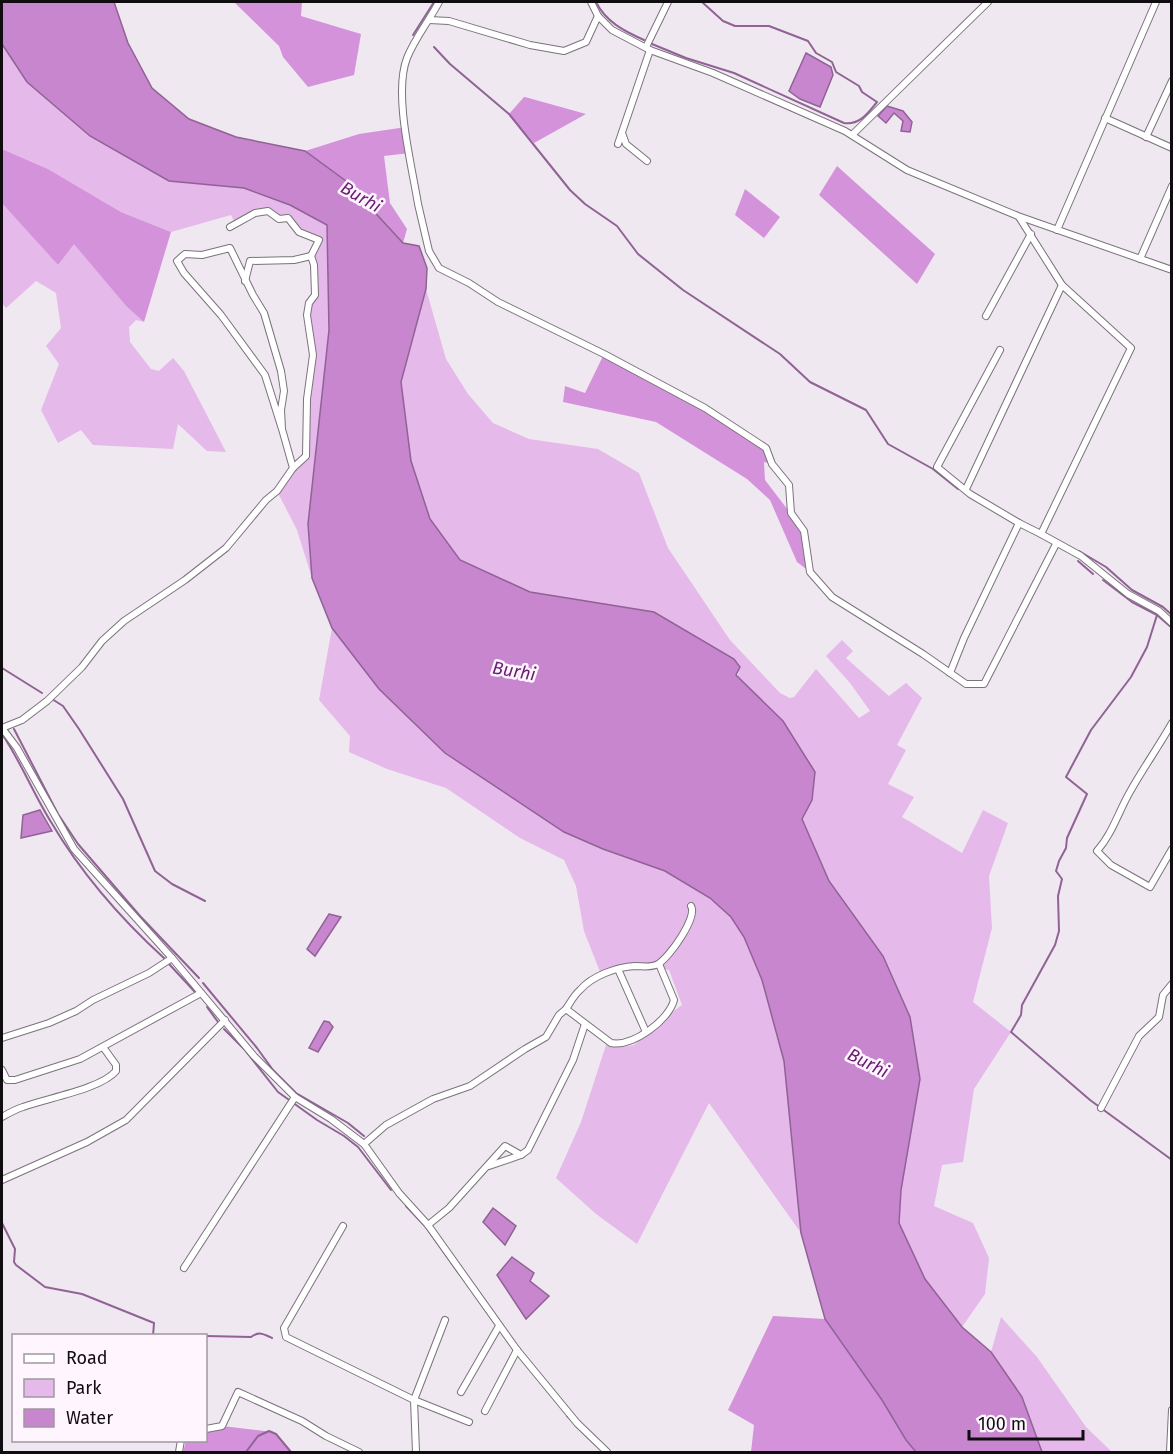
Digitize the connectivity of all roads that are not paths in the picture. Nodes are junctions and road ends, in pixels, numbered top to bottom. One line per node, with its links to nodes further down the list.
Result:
1 (439, 2): 7 (street)
2 (591, 2): 6 (street)
3 (668, 2): 8 (street)
4 (988, 2): 12 (street)
5 (1156, 2): 10 (street)
6 (598, 16): 7 (street); 8 (street)
7 (429, 20): 36 (street)
8 (648, 48): 11 (street); 12 (street)
9 (1172, 81): 13 (street)
10 (1105, 118): 13 (street); 20 (street)
11 (622, 133): 14 (street); 16 (street)
12 (852, 135): 18 (street)
13 (1146, 136): 15 (street)
14 (618, 144)
15 (1172, 148)
16 (648, 160)
17 (1172, 186): 23 (street)
18 (1018, 216): 20 (street); 21 (street)
19 (230, 227): 22 (street)
20 (1057, 230): 23 (street)
21 (1031, 234): 26 (street); 27 (street)
22 (311, 255): 25 (street); 30 (street)
23 (1140, 259): 24 (street)
24 (1172, 270)
25 (245, 280): 29 (street); 29 (street)
26 (1062, 285): 31 (street); 33 (street)
27 (986, 316)
28 (1000, 350): 31 (street)
29 (282, 429): 30 (street)
30 (293, 468): 38 (street)
31 (966, 489): 32 (street)
32 (1020, 524): 33 (street); 36 (street)
33 (1041, 534): 34 (street)
34 (1056, 544): 35 (street); 36 (street)
35 (1172, 623)
36 (950, 673)
37 (1172, 723): 39 (street)
38 (2, 728): 41 (street)
39 (1172, 849)
40 (691, 906): 42 (street)
41 (172, 958): 45 (street); 50 (street)
42 (659, 964): 43 (street); 49 (street)
43 (618, 969): 46 (street); 49 (street)
44 (1172, 984): 54 (street)
45 (201, 993): 47 (street); 51 (street)
46 (566, 1009): 48 (street); 56 (street)
47 (225, 1020): 53 (street); 59 (street)
48 (585, 1023): 49 (street); 57 (street)
49 (646, 1032)
50 (2, 1038)
51 (103, 1047): 52 (street); 55 (street)
52 (2, 1070)
53 (293, 1100): 56 (street); 62 (street)
54 (1101, 1108)
55 (2, 1117)
56 (363, 1144): 60 (street)
57 (521, 1155): 58 (street); 58 (street)
58 (488, 1166): 60 (street)
59 (2, 1180)
60 (428, 1225): 64 (street)
61 (343, 1226): 67 (street)
62 (184, 1268)
63 (446, 1320): 67 (street)
64 (499, 1326): 65 (street); 66 (street)
65 (517, 1350): 69 (street); 74 (street)
66 (461, 1392)
67 (414, 1400): 70 (street); 73 (street)
68 (1172, 1410): 75 (street)
69 (484, 1411)
70 (469, 1422)
71 (207, 1429): 72 (street)
72 (359, 1452)
73 (416, 1452)
74 (607, 1452)
75 (1170, 1452)

